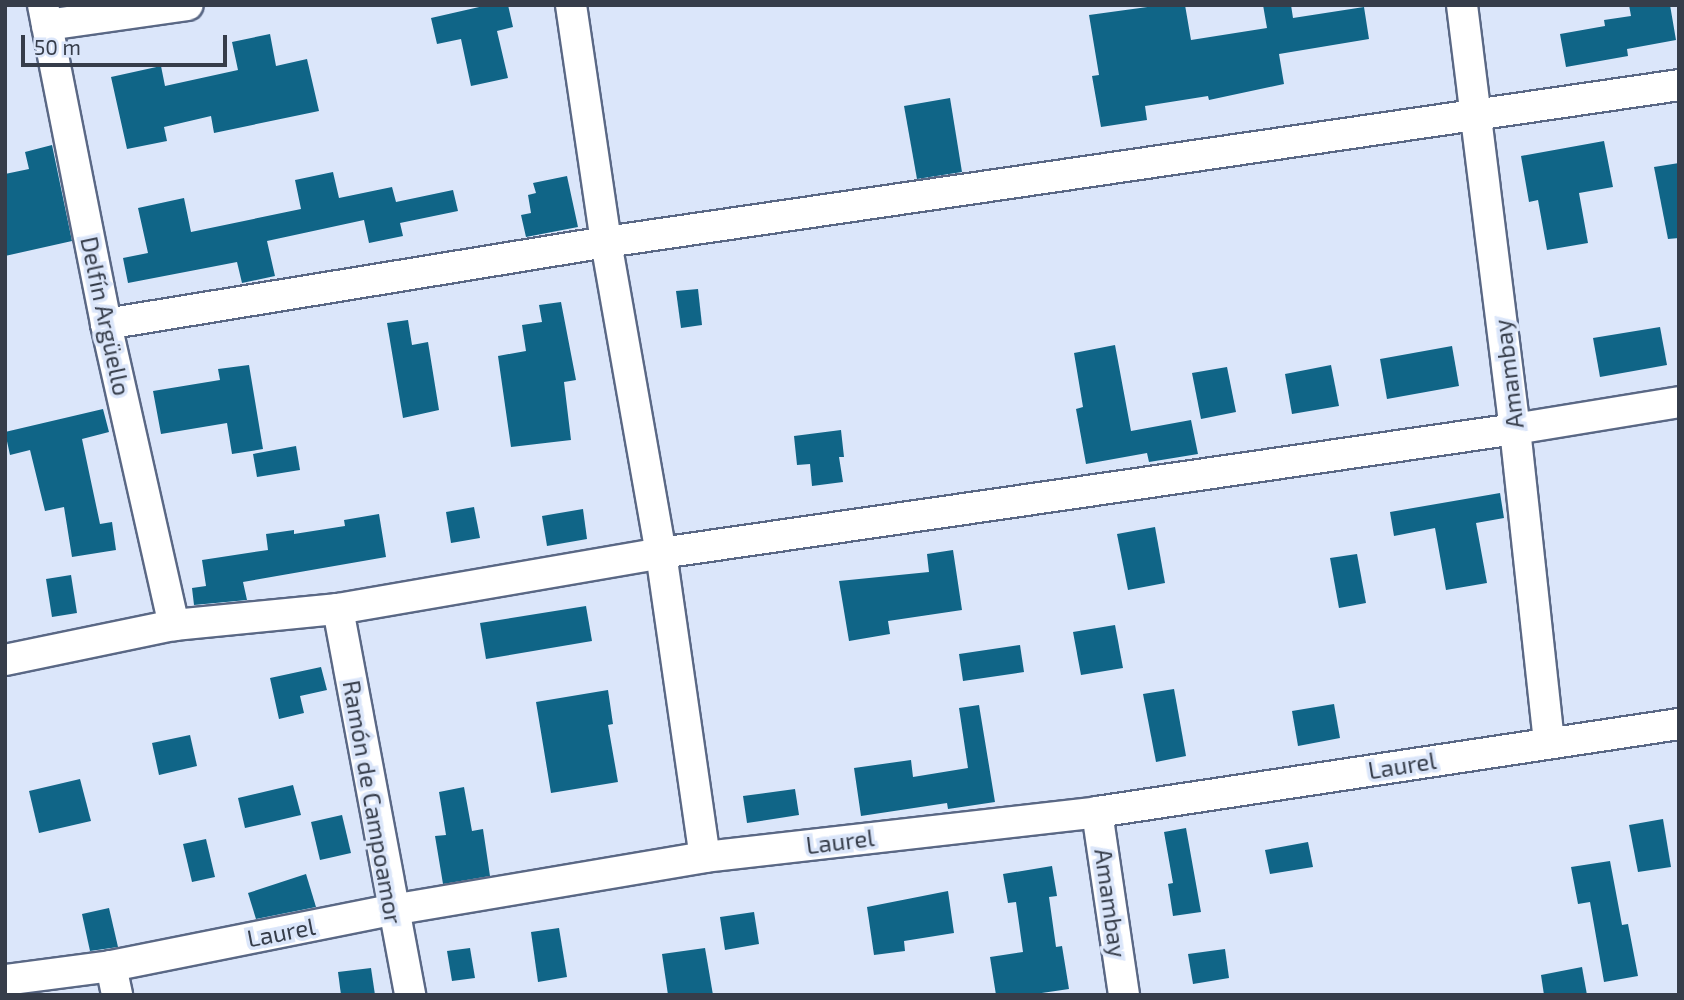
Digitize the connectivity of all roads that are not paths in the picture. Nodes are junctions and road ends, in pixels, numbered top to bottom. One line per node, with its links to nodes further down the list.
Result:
1 (187, 5): 4 (street)
2 (571, 5): 7 (street)
3 (1462, 5): 6 (street, Amambay)
4 (45, 15): 8 (street, Delfín Argüello)
5 (1679, 85): 6 (street)
6 (1476, 116): 7 (street); 10 (street, Amambay)
7 (606, 242): 8 (street); 11 (street)
8 (106, 324): 13 (street, Delfín Argüello)
9 (1679, 402): 10 (street)
10 (1515, 429): 11 (street); 16 (street, Amambay)
11 (661, 552): 12 (street); 18 (street)
12 (338, 609): 13 (street); 19 (street, Ramón de Campoamor)
13 (174, 625): 14 (street)
14 (5, 660)
15 (1679, 724): 16 (street, Laurel)
16 (1549, 743): 17 (street, Laurel)
17 (1097, 812): 18 (street, Laurel); 24 (street, Amambay)
18 (705, 857): 19 (street, Laurel)
19 (392, 910): 20 (street, Laurel); 23 (street, Ramón de Campoamor)
20 (111, 966): 21 (street, Laurel); 22 (street)
21 (5, 980)
22 (117, 995)
23 (410, 995)
24 (1124, 995)

